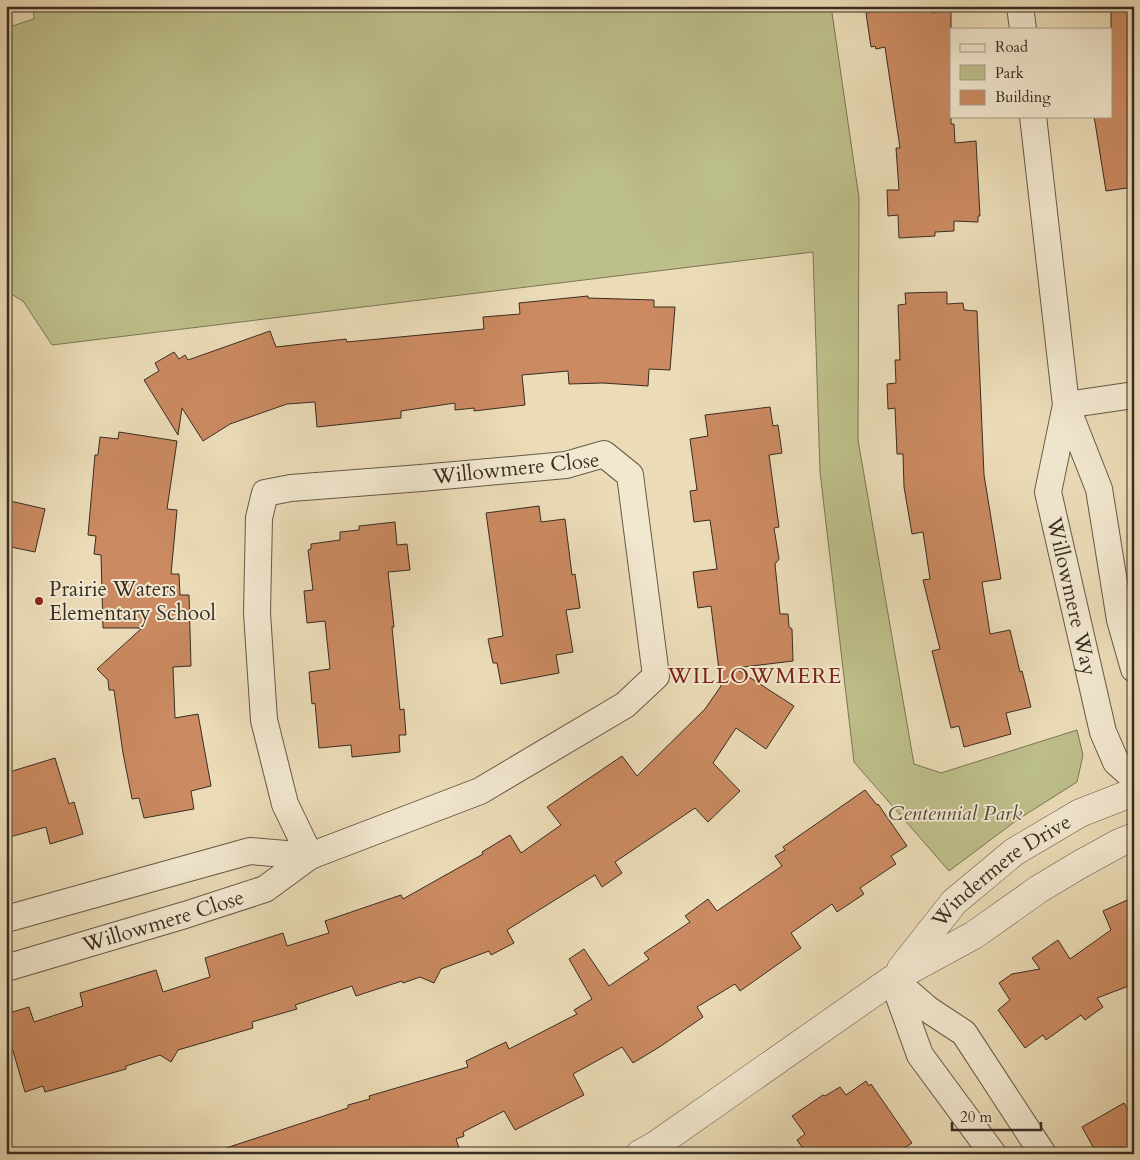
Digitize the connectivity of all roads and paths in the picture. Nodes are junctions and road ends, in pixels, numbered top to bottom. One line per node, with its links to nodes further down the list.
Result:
1 (1020, 6): 2 (street)
2 (1023, 28)
3 (1033, 118): 5 (street, Willowmere Way)
4 (1134, 395): 5 (street)
5 (1066, 405): 6 (street, Willowmere Way); 7 (street, Willowmere Way)
6 (1134, 668)
7 (1134, 778)
8 (1134, 792): 13 (street, Windermere Drive)
9 (1134, 837): 13 (street, Windermere Drive)
10 (310, 856): 10 (street, Willowmere Close); 11 (street, Willowmere Close); 12 (street, Willowmere Close)
11 (6, 919)
12 (6, 968)
13 (893, 979): 14 (street, Windermere Drive); 15 (street); 16 (street)
14 (640, 1154)
15 (993, 1154)
16 (1044, 1154)

